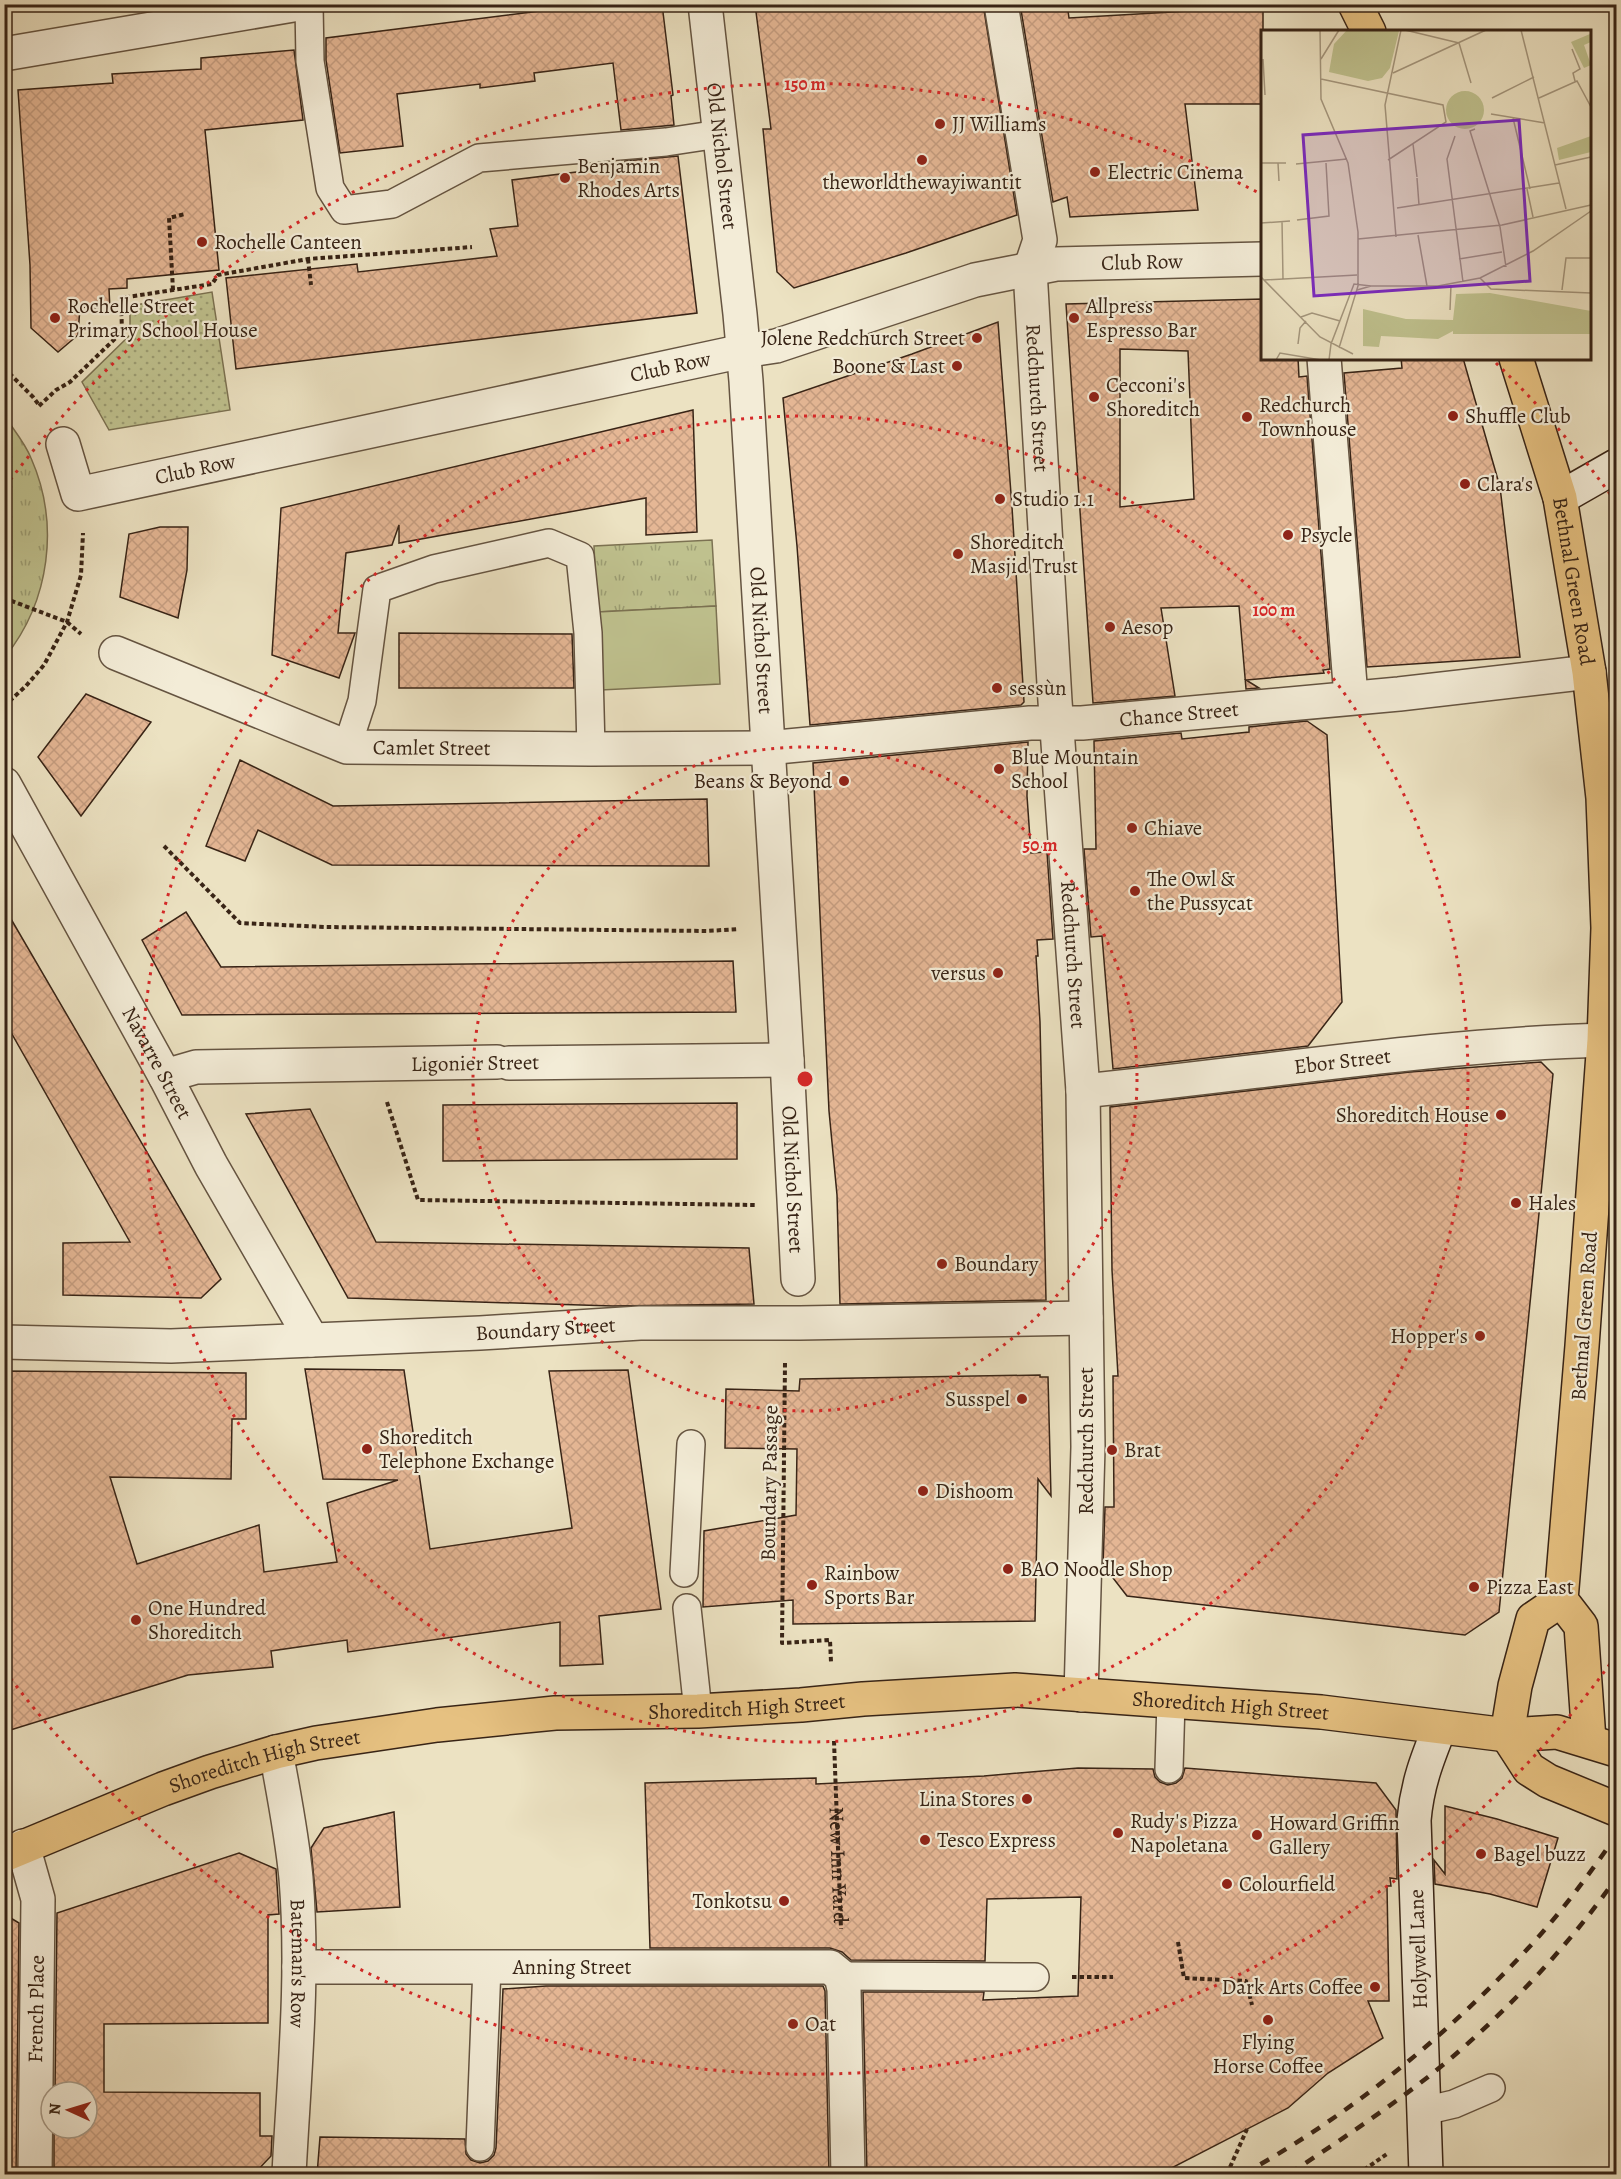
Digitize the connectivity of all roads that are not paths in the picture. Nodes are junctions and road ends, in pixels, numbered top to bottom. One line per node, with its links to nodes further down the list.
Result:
1 (299, 4): 7 (street)
2 (309, 4): 8 (lane)
3 (705, 4): 8 (street, Old Nichol Street)
4 (1001, 4): 10 (street, Redchurch Street)
5 (1355, 4): 6 (main road)
6 (1368, 30)
7 (4, 54)
8 (719, 134): 11 (street, Old Nichol Street)
9 (1261, 259): 10 (street, Club Row)
10 (1030, 270): 11 (street, Club Row); 20 (street, Redchurch Street)
11 (743, 351): 14 (street, Club Row); 22 (street, Old Nichol Street)
12 (1324, 360): 19 (street)
13 (1517, 360): 16 (main road, Bethnal Green Road)
14 (63, 444)
15 (1617, 466): 16 (street)
16 (1560, 498): 18 (main road, Bethnal Green Road)
17 (116, 653): 21 (street, Camlet Street)
18 (1589, 672): 19 (street, Chance Street); 25 (main road, Bethnal Green Road)
19 (1351, 697): 20 (street, Chance Street)
20 (1057, 722): 22 (street, Chance Street); 29 (street, Redchurch Street)
21 (347, 747): 23 (street, Camlet Street); 23 (lane)
22 (767, 748): 23 (street, Camlet Street); 27 (street, Old Nichol Street)
23 (591, 749)
24 (4, 784): 28 (street, Navarre Street)
25 (1610, 798): 26 (main road, Bethnal Green Road)
26 (1604, 1040): 29 (street, Ebor Street); 36 (main road, Bethnal Green Road)
27 (787, 1060): 28 (street, Ligonier Street); 30 (street, Old Nichol Street)
28 (165, 1076): 32 (street, Navarre Street)
29 (1083, 1091): 31 (street, Redchurch Street)
30 (798, 1279)
31 (1086, 1318): 32 (street, Boundary Street); 38 (street, Redchurch Street)
32 (312, 1340): 33 (street, Boundary Street)
33 (4, 1342)
34 (691, 1444): 35 (lane)
35 (684, 1573)
36 (1561, 1600): 42 (main road); 43 (main road)
37 (687, 1608): 40 (lane)
38 (1081, 1695): 39 (main road, Shoreditch High Street); 40 (main road, Shoreditch High Street)
39 (1171, 1701): 41 (main road, Shoreditch High Street); 45 (lane)
40 (698, 1711): 44 (main road, Shoreditch High Street)
41 (1440, 1727): 42 (main road, Shoreditch High Street); 53 (street, Holywell Lane)
42 (1507, 1735): 43 (main road, Shoreditch High Street); 46 (main road)
43 (1603, 1745)
44 (276, 1752): 47 (main road, Shoreditch High Street); 49 (street, Bateman's Row)
45 (1169, 1769)
46 (1617, 1809)
47 (14, 1851): 55 (street, French Place)
48 (487, 1966): 49 (street, Anning Street); 50 (street, Anning Street); 54 (lane)
49 (299, 1967): 56 (street, Bateman's Row)
50 (849, 1976): 51 (lane); 57 (street)
51 (1035, 1977)
52 (1491, 2088): 53 (lane)
53 (1424, 2111): 58 (street, Holywell Lane)
54 (480, 2146)
55 (34, 2175)
56 (289, 2175)
57 (848, 2175)
58 (1426, 2175)

